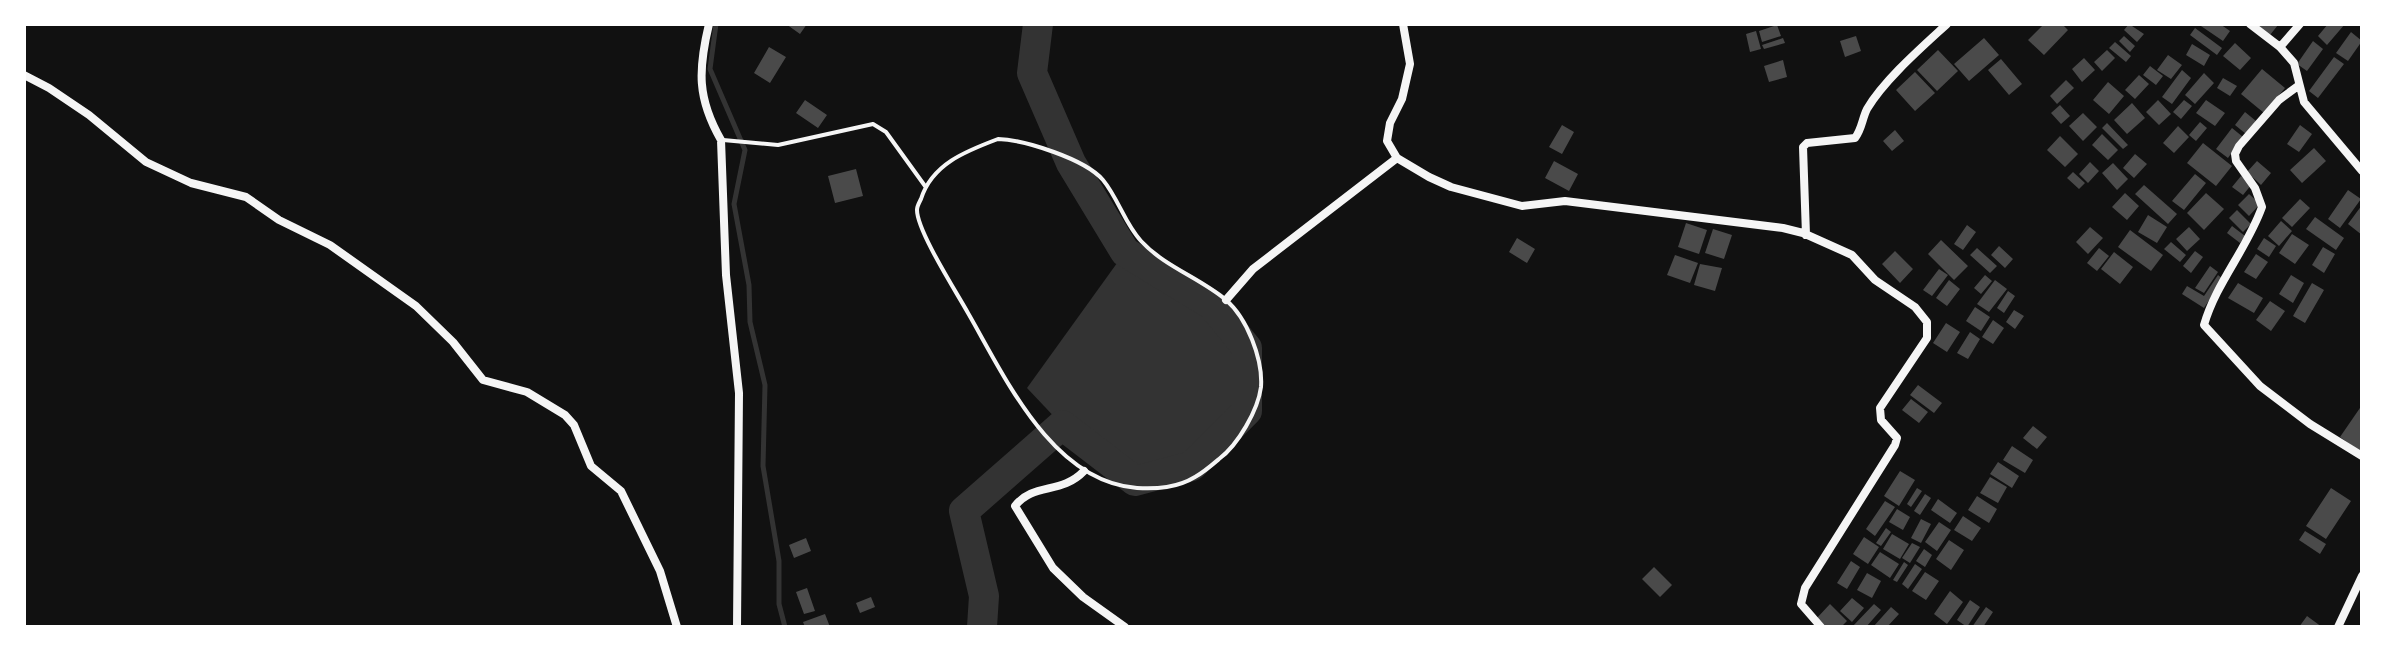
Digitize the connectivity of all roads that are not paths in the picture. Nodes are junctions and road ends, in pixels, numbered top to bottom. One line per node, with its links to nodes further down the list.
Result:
1 (709, 24): 9 (street)
2 (1403, 24): 10 (street)
3 (1947, 24): 13 (street)
4 (2250, 24): 6 (street)
5 (2300, 24): 6 (street)
6 (2280, 47): 8 (street)
7 (24, 75): 18 (street)
8 (2298, 86): 11 (street); 15 (street)
9 (724, 141): 12 (lane); 19 (street)
10 (1397, 158): 13 (street); 14 (street)
11 (2362, 171)
12 (925, 186): 14 (lane); 16 (lane)
13 (1806, 235): 21 (street)
14 (1226, 300): 16 (lane)
15 (2362, 456)
16 (1084, 471): 20 (street)
17 (2362, 576): 22 (street)
18 (677, 627)
19 (737, 627)
20 (1125, 627)
21 (1821, 627)
22 (2338, 627)

